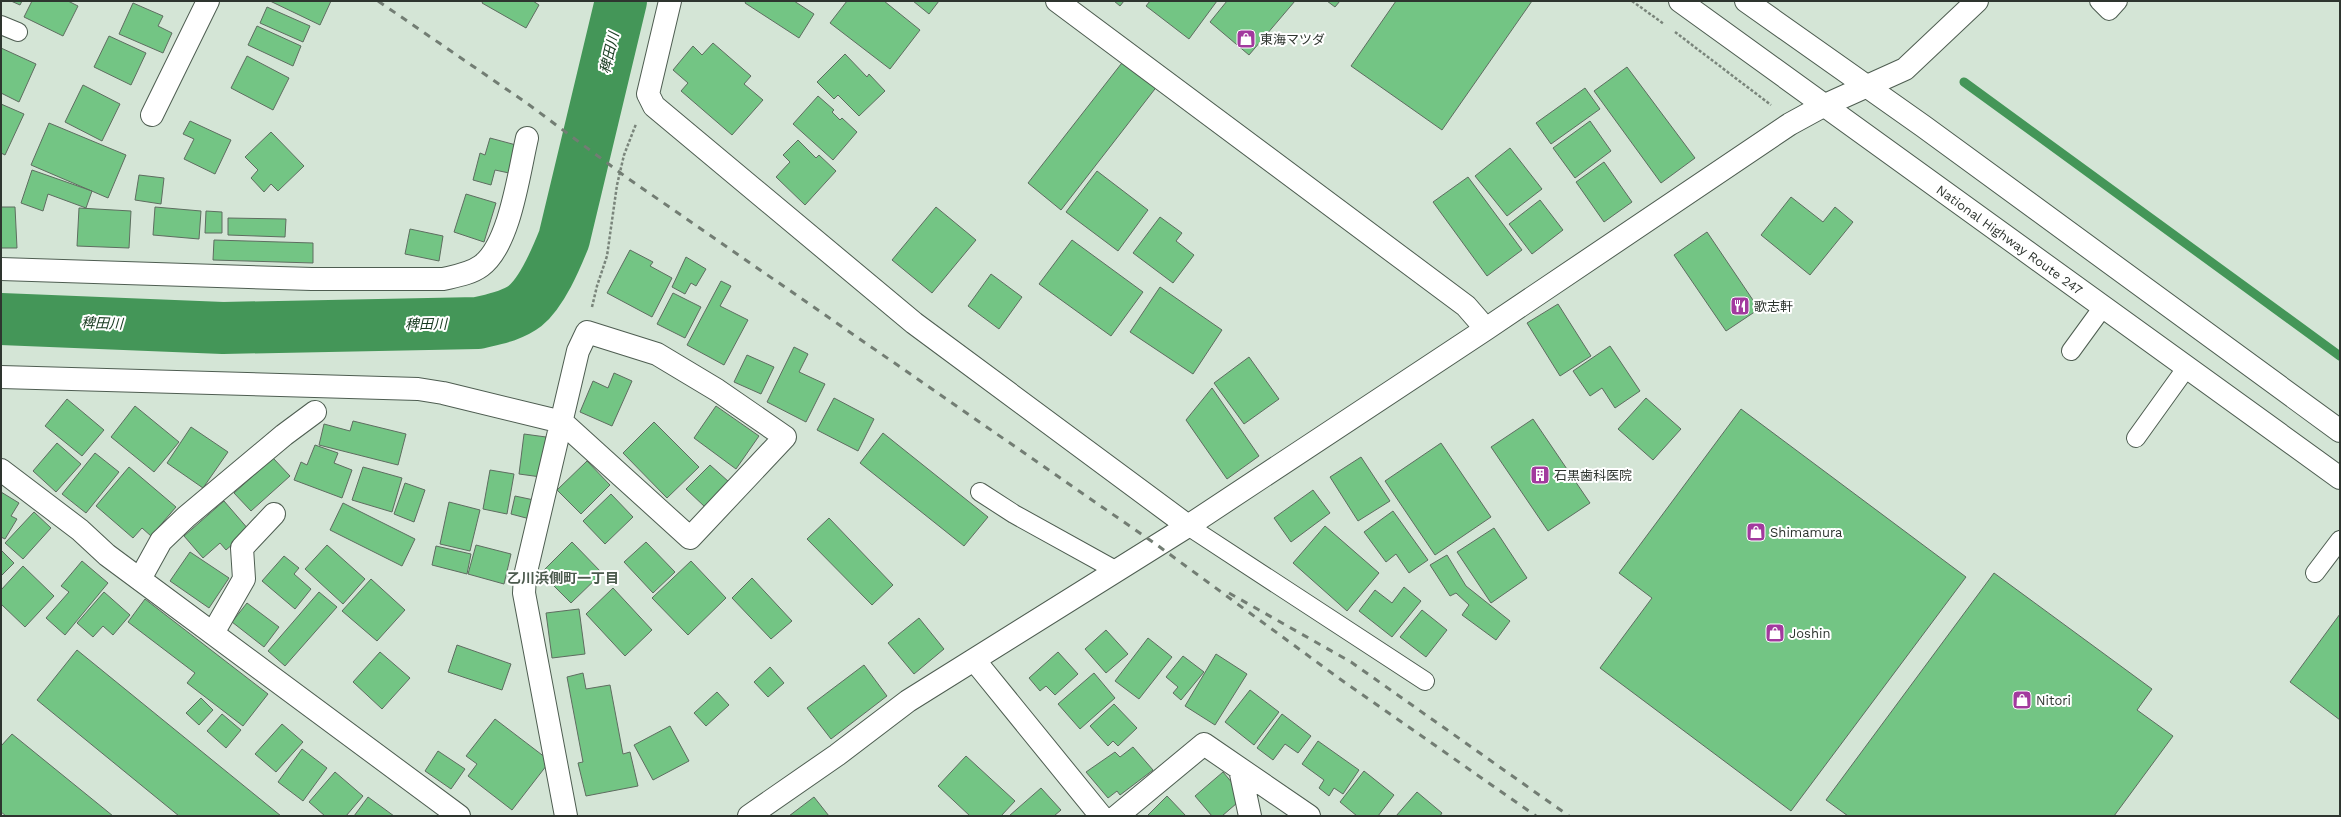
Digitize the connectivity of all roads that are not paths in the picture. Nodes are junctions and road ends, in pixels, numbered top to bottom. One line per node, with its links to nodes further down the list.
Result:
1 (208, 1): 13 (main road)
2 (670, 1): 29 (main road)
3 (1057, 1): 17 (main road)
4 (1680, 1): 12 (main road, National Highway Route 247)
5 (1746, 1): 11 (main road)
6 (1977, 1): 11 (main road)
7 (2099, 1): 8 (lane)
8 (2118, 1)
9 (1, 25): 10 (lane)
10 (18, 32)
11 (1867, 87): 12 (main road); 23 (main road)
12 (1823, 106): 16 (main road, National Highway Route 247); 17 (main road)
13 (152, 115)
14 (527, 138): 15 (main road)
15 (1, 269)
16 (2103, 307): 18 (lane); 19 (main road, National Highway Route 247)
17 (1486, 329): 29 (main road)
18 (2071, 351)
19 (2187, 367): 24 (lane); 26 (main road, National Highway Route 247)
20 (1, 377): 22 (main road)
21 (315, 412): 33 (main road)
22 (562, 422): 22 (main road); 39 (main road)
23 (2340, 431)
24 (2136, 438)
25 (1, 470): 33 (main road)
26 (2340, 478)
27 (980, 492): 31 (lane)
28 (274, 514): 34 (main road)
29 (1188, 526): 31 (main road); 36 (lane)
30 (2340, 540): 32 (lane)
31 (1117, 571): 35 (main road)
32 (2315, 573)
33 (140, 579): 34 (main road)
34 (213, 634): 38 (main road)
35 (975, 661): 40 (main road); 41 (main road)
36 (1425, 681)
37 (1240, 769): 42 (main road); 43 (main road); 44 (main road)
38 (459, 816)
39 (566, 816)
40 (749, 816)
41 (1101, 816)
42 (1118, 816)
43 (1250, 816)
44 (1309, 816)

